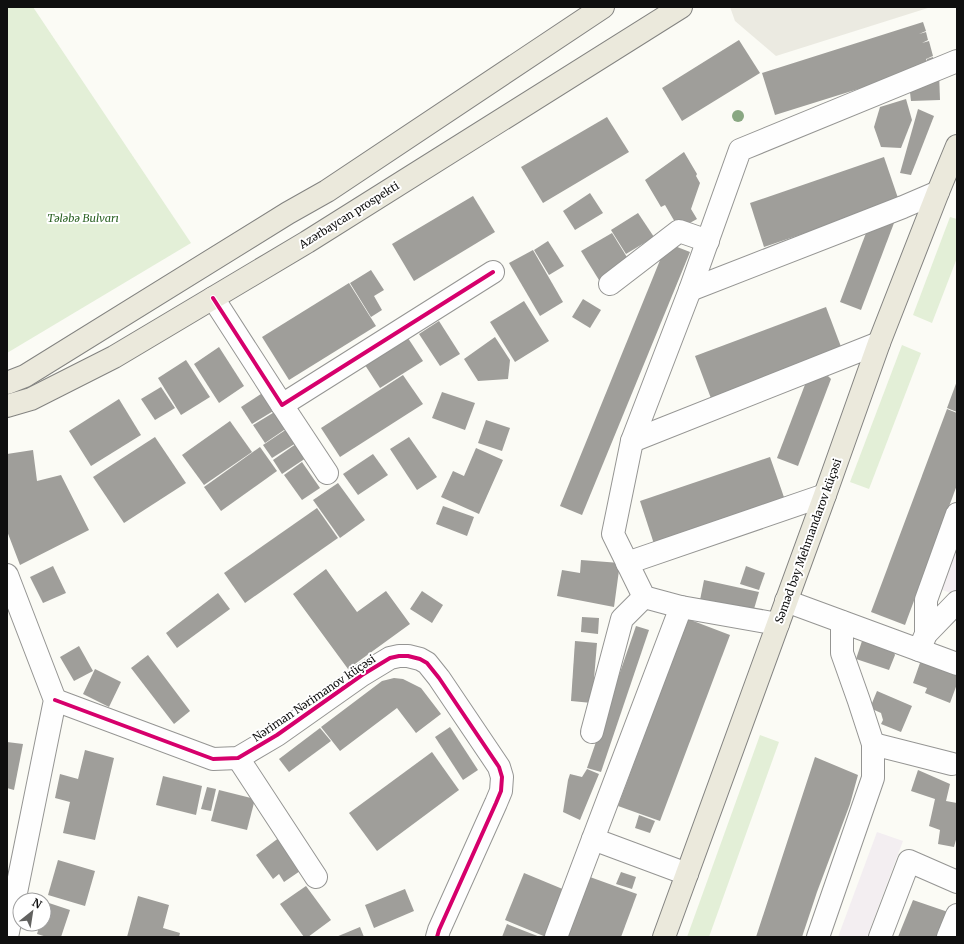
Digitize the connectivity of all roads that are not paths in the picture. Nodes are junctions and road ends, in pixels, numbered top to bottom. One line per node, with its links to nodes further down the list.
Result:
1 (602, 7): 6 (main road)
2 (681, 7): 8 (main road, Azərbaycan prospekti)
3 (957, 60): 7 (street)
4 (957, 146): 5 (main road, Səməd bəy Mehmandarov küçəsi)
5 (938, 192): 11 (street); 13 (main road, Səməd bəy Mehmandarov küçəsi)
6 (288, 212): 8 (main road); 14 (main road)
7 (708, 241): 10 (street); 11 (street)
8 (307, 242): 12 (main road, Azərbaycan prospekti)
9 (493, 272): 15 (street)
10 (610, 284)
11 (690, 290): 17 (street)
12 (213, 298): 15 (street); 16 (main road, Azərbaycan prospekti)
13 (879, 343): 17 (street); 19 (main road, Səməd bəy Mehmandarov küçəsi)
14 (7, 383)
15 (282, 405): 18 (street)
16 (7, 406)
17 (632, 441): 21 (street)
18 (327, 473)
19 (826, 495): 21 (street); 24 (main road, Səməd bəy Mehmandarov küçəsi)
20 (957, 514): 29 (street)
21 (627, 563): 23 (street)
22 (7, 575): 31 (street)
23 (644, 597): 26 (street); 32 (street)
24 (786, 601): 27 (street); 28 (main road, Səməd bəy Mehmandarov küçəsi)
25 (957, 602): 29 (street)
26 (681, 607): 28 (street); 36 (street)
27 (842, 622): 29 (street); 33 (street)
28 (778, 624): 37 (main road, Səməd bəy Mehmandarov küçəsi)
29 (923, 642): 30 (street)
30 (957, 664)
31 (55, 700): 34 (street, Nəriman Nərimanov küçəsi); 41 (street)
32 (592, 732)
33 (872, 744): 35 (street); 45 (street)
34 (238, 758): 38 (street); 42 (street, Nəriman Nərimanov küçəsi)
35 (952, 764)
36 (593, 839): 37 (street); 43 (street)
37 (687, 874): 44 (main road, Səməd bəy Mehmandarov küçəsi)
38 (316, 878)
39 (957, 882): 46 (street)
40 (957, 915): 47 (street)
41 (7, 937)
42 (437, 937)
43 (556, 937)
44 (664, 937)
45 (818, 937)
46 (880, 937)
47 (948, 937)

